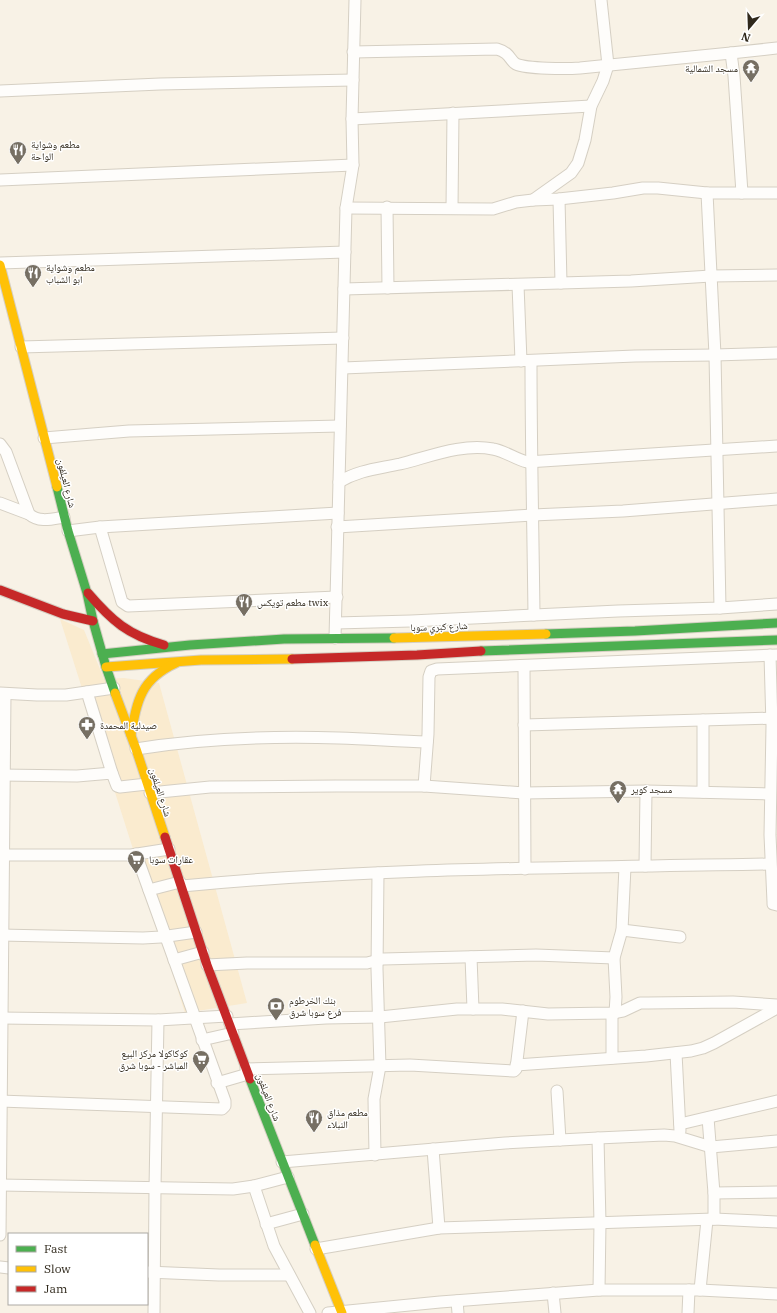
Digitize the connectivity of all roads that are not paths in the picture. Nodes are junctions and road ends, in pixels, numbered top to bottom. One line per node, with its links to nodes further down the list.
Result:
1 (354, 0): 4 (street)
2 (601, 0): 6 (street)
3 (777, 48): 5 (street)
4 (353, 52): 6 (street); 7 (street)
5 (731, 53): 6 (street); 15 (street)
6 (608, 65): 9 (street)
7 (353, 80): 8 (street); 11 (street)
8 (0, 91)
9 (591, 106): 10 (street); 18 (street)
10 (453, 112): 11 (street); 21 (street)
11 (352, 119): 12 (street)
12 (353, 165): 13 (street); 20 (street)
13 (0, 180)
14 (707, 193): 15 (street); 17 (street); 25 (street)
15 (742, 193): 16 (street)
16 (777, 193)
17 (559, 199): 18 (street); 26 (street)
18 (533, 200): 21 (street)
19 (387, 207): 20 (street); 21 (street); 28 (street)
20 (346, 208): 22 (street)
21 (452, 208)
22 (345, 252): 23 (street); 29 (street)
23 (0, 264): 31 (main road, شارع العيلفون)
24 (777, 275): 25 (street)
25 (711, 276): 26 (street); 33 (street)
26 (561, 283): 27 (street)
27 (518, 284): 28 (street); 34 (street)
28 (388, 288): 29 (street)
29 (344, 290): 30 (street)
30 (343, 338): 31 (street); 35 (street)
31 (21, 347): 37 (main road, شارع العيلفون)
32 (777, 353): 33 (street)
33 (715, 356): 34 (street); 40 (street)
34 (526, 361): 35 (street); 41 (street)
35 (343, 368): 36 (street)
36 (340, 426): 37 (street); 42 (street)
37 (44, 438): 49 (main road, شارع العيلفون)
38 (0, 444): 47 (street)
39 (777, 446): 40 (street)
40 (716, 450): 41 (street); 45 (street)
41 (531, 462): 42 (street); 48 (street)
42 (339, 482): 46 (street)
43 (777, 499): 45 (street)
44 (0, 503): 47 (street)
45 (717, 503): 48 (street); 57 (street)
46 (338, 513): 50 (street); 51 (street)
47 (29, 514): 49 (street)
48 (533, 515): 51 (street); 58 (street)
49 (64, 517): 52 (main road, شارع العيلفون)
50 (100, 527): 52 (street); 55 (street)
51 (337, 527): 55 (street)
52 (68, 531): 54 (main road, شارع العيلفون)
53 (0, 590): 59 (main road)
54 (87, 593): 59 (main road, شارع العيلفون); 65 (main road)
55 (336, 597): 60 (street)
56 (777, 604): 57 (street)
57 (720, 608): 58 (street)
58 (534, 615): 60 (street)
59 (93, 621): 66 (main road, شارع العيلفون)
60 (336, 623): 62 (street)
61 (777, 624): 63 (main road, شارع كبري سوبا)
62 (335, 638): 63 (main road, شارع كبري سوبا); 65 (main road, شارع كبري سوبا)
63 (415, 638): 67 (main road)
64 (777, 640): 67 (main road)
65 (168, 646): 66 (main road, شارع كبري سوبا)
66 (102, 654): 71 (main road, شارع العيلفون)
67 (417, 655): 69 (main road)
68 (774, 655): 70 (street); 75 (street)
69 (178, 662): 71 (main road); 78 (main road)
70 (524, 666): 77 (street); 79 (street)
71 (106, 667): 72 (main road, شارع العيلفون)
72 (114, 688): 73 (street); 78 (main road, شارع العيلفون)
73 (87, 692): 74 (street); 81 (street)
74 (3, 693): 82 (street)
75 (774, 718): 76 (street); 88 (street)
76 (703, 720): 77 (street); 86 (street)
77 (524, 725): 87 (street)
78 (131, 735): 80 (main road, شارع العيلفون)
79 (427, 742): 80 (street); 83 (street)
80 (136, 749): 84 (main road, شارع العيلفون)
81 (112, 774): 82 (street); 84 (street)
82 (2, 776): 91 (street)
83 (424, 786): 84 (street); 87 (street)
84 (148, 788): 89 (main road, شارع العيلفون)
85 (646, 792): 86 (street); 87 (street); 93 (street)
86 (703, 792): 88 (street)
87 (524, 793): 95 (street)
88 (770, 794): 92 (street)
89 (169, 849): 90 (street); 97 (main road, شارع العيلفون)
90 (136, 854): 91 (street); 98 (street)
91 (2, 855): 102 (street)
92 (770, 864): 93 (street); 99 (street)
93 (645, 866): 94 (street)
94 (625, 867): 95 (street); 100 (street)
95 (525, 869): 96 (street)
96 (378, 873): 97 (street); 109 (street)
97 (181, 884): 98 (street); 101 (main road, شارع العيلفون)
98 (149, 890): 103 (street)
99 (777, 904)
100 (622, 930): 104 (street); 107 (street)
101 (196, 932): 103 (street); 105 (main road, شارع العيلفون)
102 (1, 935): 103 (street); 117 (street)
103 (166, 937): 108 (street)
104 (680, 937)
105 (203, 952): 108 (street); 110 (main road, شارع العيلفون)
106 (471, 957): 107 (street); 109 (street); 113 (street)
107 (614, 958): 115 (street)
108 (174, 960): 118 (street)
109 (378, 960): 110 (street); 116 (street)
110 (208, 965): 120 (main road, شارع العيلفون)
111 (777, 1005): 115 (street)
112 (777, 1008): 122 (street)
113 (473, 1009): 114 (street); 116 (street)
114 (523, 1011): 115 (street); 124 (street)
115 (613, 1013): 123 (street)
116 (380, 1017): 120 (street); 125 (street)
117 (1, 1018): 119 (street); 129 (street)
118 (194, 1018): 119 (street); 120 (street); 121 (street)
119 (158, 1020): 131 (street)
120 (230, 1024): 121 (street); 126 (main road, شارع العيلفون)
121 (202, 1040): 127 (street)
122 (676, 1053): 123 (street); 133 (street)
123 (612, 1058): 124 (street)
124 (516, 1064): 125 (street)
125 (380, 1066): 126 (street); 140 (street)
126 (247, 1072): 127 (street); 141 (main road, شارع العيلفون)
127 (217, 1082): 131 (street)
128 (557, 1091): 136 (street)
129 (1, 1101): 131 (street); 143 (street)
130 (777, 1101): 132 (street)
131 (156, 1107): 145 (street)
132 (708, 1118): 133 (street); 138 (street)
133 (680, 1124): 134 (street)
134 (680, 1136): 135 (street); 138 (street)
135 (598, 1138): 136 (street); 151 (street)
136 (560, 1140): 139 (street)
137 (777, 1141): 138 (street)
138 (711, 1147): 147 (street)
139 (433, 1149): 140 (street); 153 (street)
140 (375, 1155): 141 (street)
141 (282, 1162): 142 (main road, شارع العيلفون)
142 (288, 1177): 144 (street); 148 (main road, شارع العيلفون)
143 (0, 1184): 145 (street); 154 (street)
144 (254, 1186): 145 (street); 152 (street)
145 (154, 1188): 156 (street)
146 (777, 1192): 147 (street)
147 (714, 1193): 149 (street)
148 (303, 1214): 152 (street); 155 (main road, شارع العيلفون)
149 (711, 1219): 150 (street); 151 (street); 159 (street)
150 (777, 1222)
151 (600, 1223): 153 (street); 158 (street)
152 (266, 1224): 157 (street)
153 (439, 1228): 155 (street)
154 (0, 1235)
155 (316, 1249): 163 (main road, شارع العيلفون)
156 (151, 1272): 157 (street); 164 (street)
157 (289, 1275): 165 (street)
158 (599, 1290): 159 (street); 160 (street)
159 (694, 1290): 161 (street); 169 (street)
160 (553, 1293): 162 (street); 168 (street)
161 (777, 1294)
162 (457, 1301): 163 (street); 167 (street)
163 (342, 1312): 166 (street)
164 (154, 1313)
165 (310, 1313)
166 (328, 1313)
167 (458, 1313)
168 (555, 1313)
169 (688, 1313)

